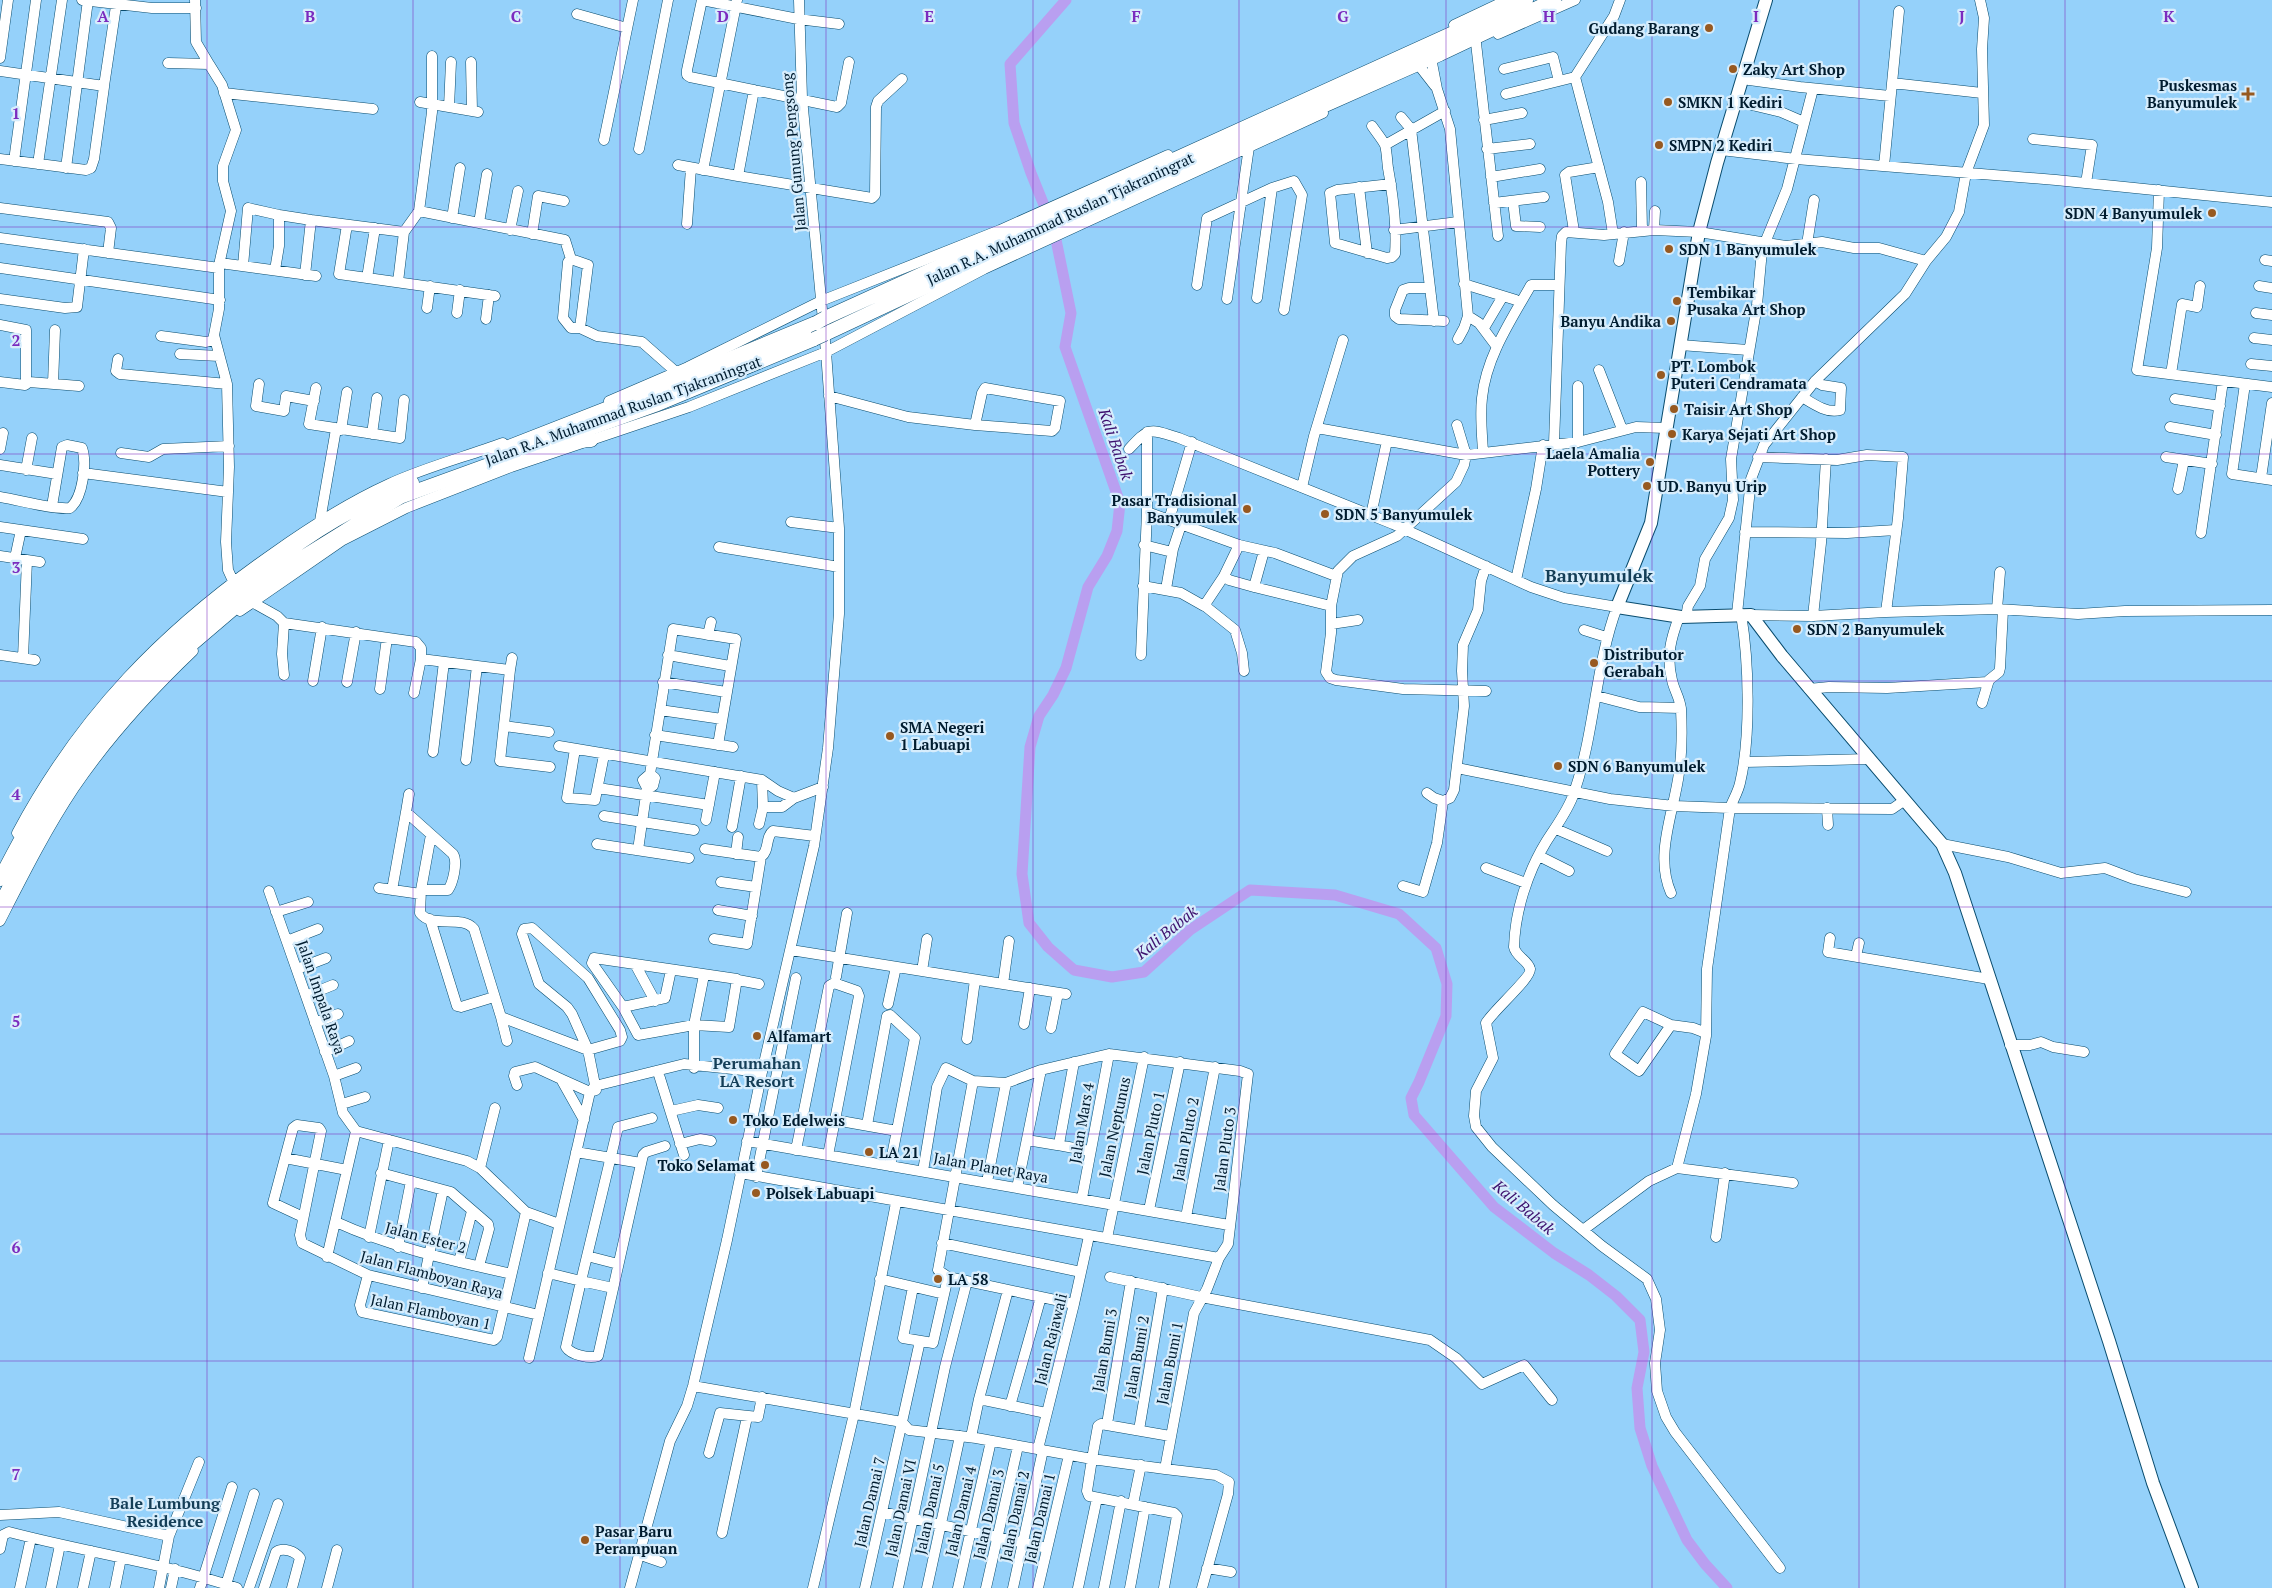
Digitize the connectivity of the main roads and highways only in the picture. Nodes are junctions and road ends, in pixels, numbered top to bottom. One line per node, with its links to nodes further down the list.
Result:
1 (1526, 0): 5 (highway, Jalan R.A. Muhammad Ruslan Tjakraningrat)
2 (1554, 0): 5 (highway, Jalan R.A. Muhammad Ruslan Tjakraningrat)
3 (1766, 0): 20 (main road)
4 (1464, 20): 5 (highway)
5 (1449, 42): 6 (highway); 7 (highway, Jalan R.A. Muhammad Ruslan Tjakraningrat); 9 (highway, Jalan R.A. Muhammad Ruslan Tjakraningrat)
6 (1474, 43)
7 (1428, 45): 8 (highway); 9 (highway, Jalan R.A. Muhammad Ruslan Tjakraningrat)
8 (1410, 46)
9 (1117, 192): 10 (highway, Jalan R.A. Muhammad Ruslan Tjakraningrat)
10 (1008, 242): 12 (highway, Jalan R.A. Muhammad Ruslan Tjakraningrat); 12 (highway, Jalan R.A. Muhammad Ruslan Tjakraningrat)
11 (560, 422): 12 (highway)
12 (545, 438): 13 (highway); 14 (highway, Jalan R.A. Muhammad Ruslan Tjakraningrat); 16 (highway, Jalan R.A. Muhammad Ruslan Tjakraningrat)
13 (591, 440)
14 (509, 447): 15 (highway); 18 (highway, Jalan R.A. Muhammad Ruslan Tjakraningrat)
15 (489, 448)
16 (524, 451): 17 (highway); 19 (highway, Jalan R.A. Muhammad Ruslan Tjakraningrat)
17 (511, 467)
18 (0, 879)
19 (0, 905)
20 (2192, 1588)

